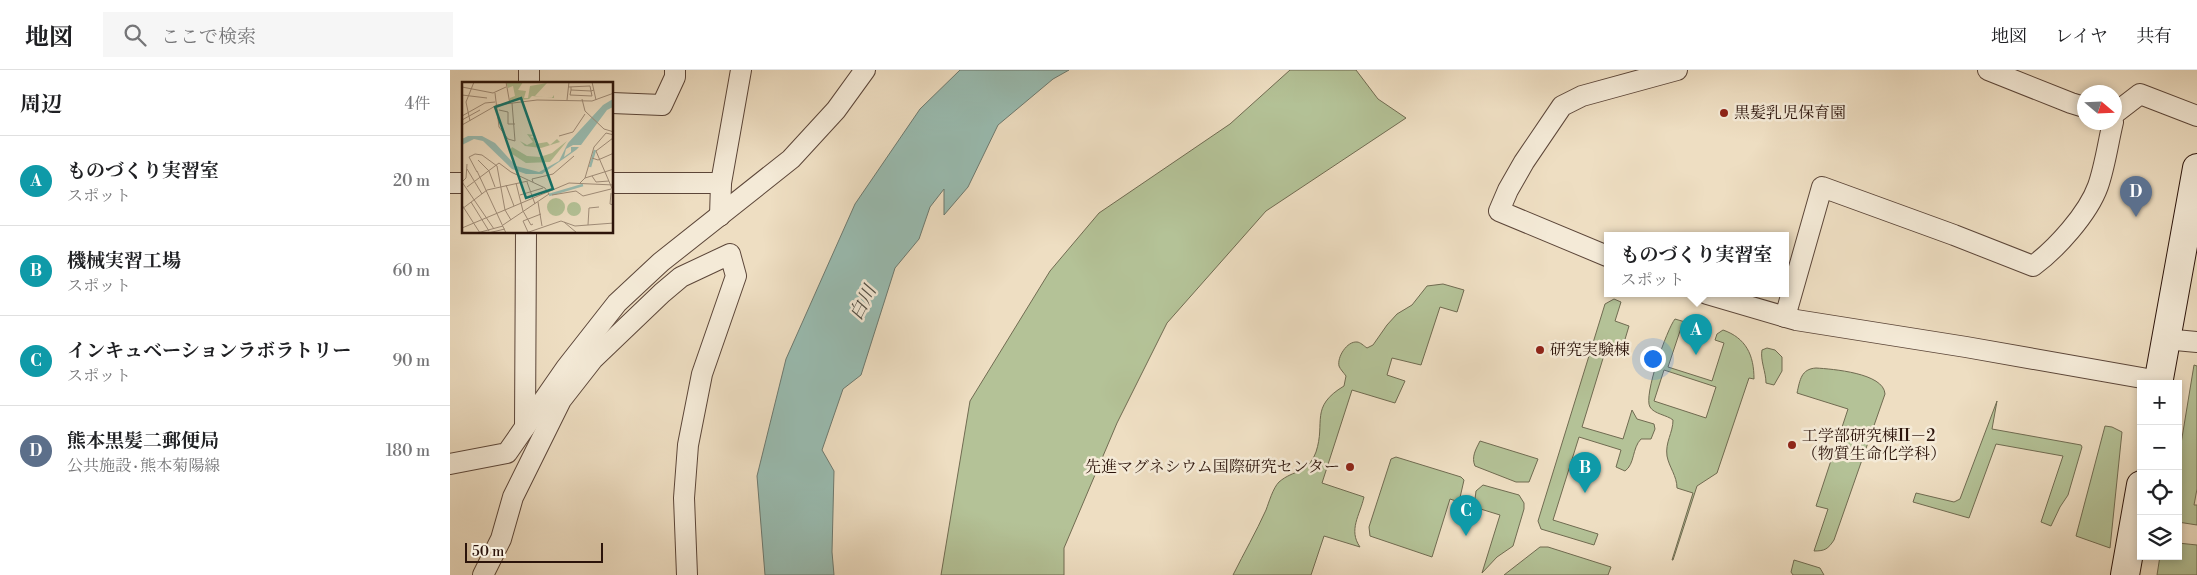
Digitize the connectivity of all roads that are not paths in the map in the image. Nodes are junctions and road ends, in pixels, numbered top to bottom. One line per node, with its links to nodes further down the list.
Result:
1 (675, 70): 6 (street)
2 (741, 70): 13 (street)
3 (865, 70): 14 (street)
4 (1677, 70): 16 (street)
5 (1988, 70): 7 (street)
6 (614, 103)
7 (2077, 105)
8 (2122, 110): 9 (street)
9 (2197, 116)
10 (2111, 130): 18 (street)
11 (2197, 168): 19 (main road)
12 (614, 183): 13 (street)
13 (721, 183): 14 (street)
14 (720, 216): 23 (street)
15 (526, 234): 23 (street)
16 (1604, 255)
17 (1716, 297): 18 (street)
18 (1785, 317): 21 (street)
19 (2165, 339): 20 (street); 22 (main road)
20 (2197, 342)
21 (2147, 380)
22 (2158, 380)
23 (525, 427): 24 (street)
24 (450, 464)
25 (2137, 508): 28 (main road)
26 (483, 575): 27 (street)
27 (687, 575)
28 (2125, 575)

